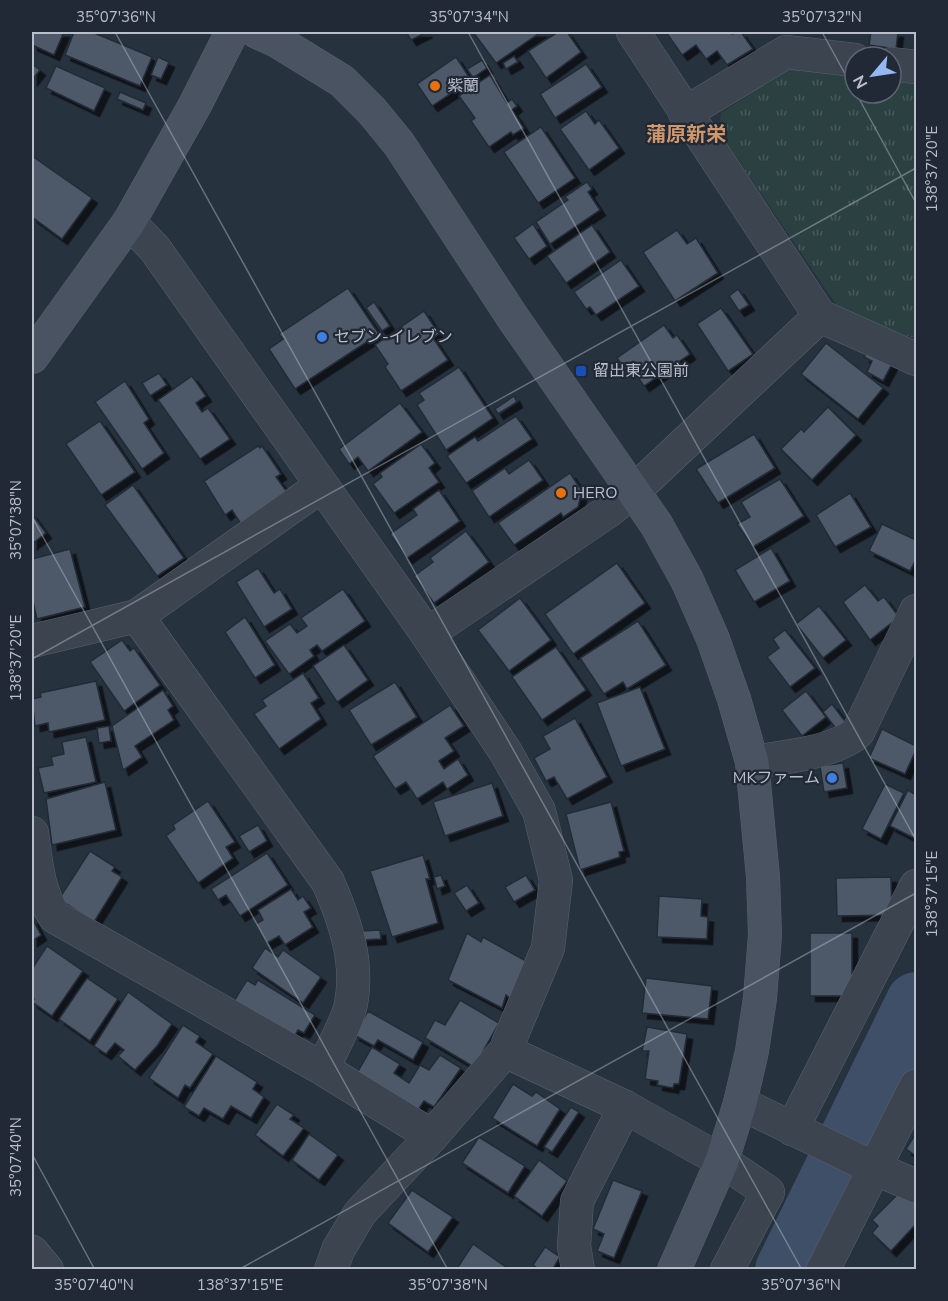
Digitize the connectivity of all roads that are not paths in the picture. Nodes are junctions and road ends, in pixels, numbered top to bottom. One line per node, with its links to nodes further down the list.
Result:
1 (232, 32): 6 (street)
2 (257, 32): 11 (street)
3 (633, 32): 5 (street)
4 (843, 59): 5 (street)
5 (686, 113): 7 (street)
6 (129, 222): 8 (street); 10 (street)
7 (820, 316): 9 (street); 11 (street)
8 (32, 357)
9 (916, 359)
10 (321, 486): 13 (street); 14 (street)
11 (634, 491): 14 (street); 16 (street)
12 (916, 611): 16 (street)
13 (136, 616): 15 (street); 20 (street)
14 (427, 634): 19 (street)
15 (32, 641)
16 (752, 762): 22 (street)
17 (32, 833): 20 (street)
18 (916, 886): 24 (street)
19 (505, 1051): 23 (street); 25 (street)
20 (323, 1069): 25 (street)
21 (916, 1086): 27 (street)
22 (740, 1103): 24 (street); 26 (street)
23 (625, 1107): 26 (street); 32 (street)
24 (792, 1129): 27 (street)
25 (432, 1136): 31 (street)
26 (722, 1161): 33 (street); 34 (street)
27 (876, 1169): 28 (street); 35 (street)
28 (916, 1186)
29 (32, 1252): 30 (street)
30 (47, 1269)
31 (331, 1269)
32 (579, 1269)
33 (674, 1269)
34 (727, 1269)
35 (823, 1269)

